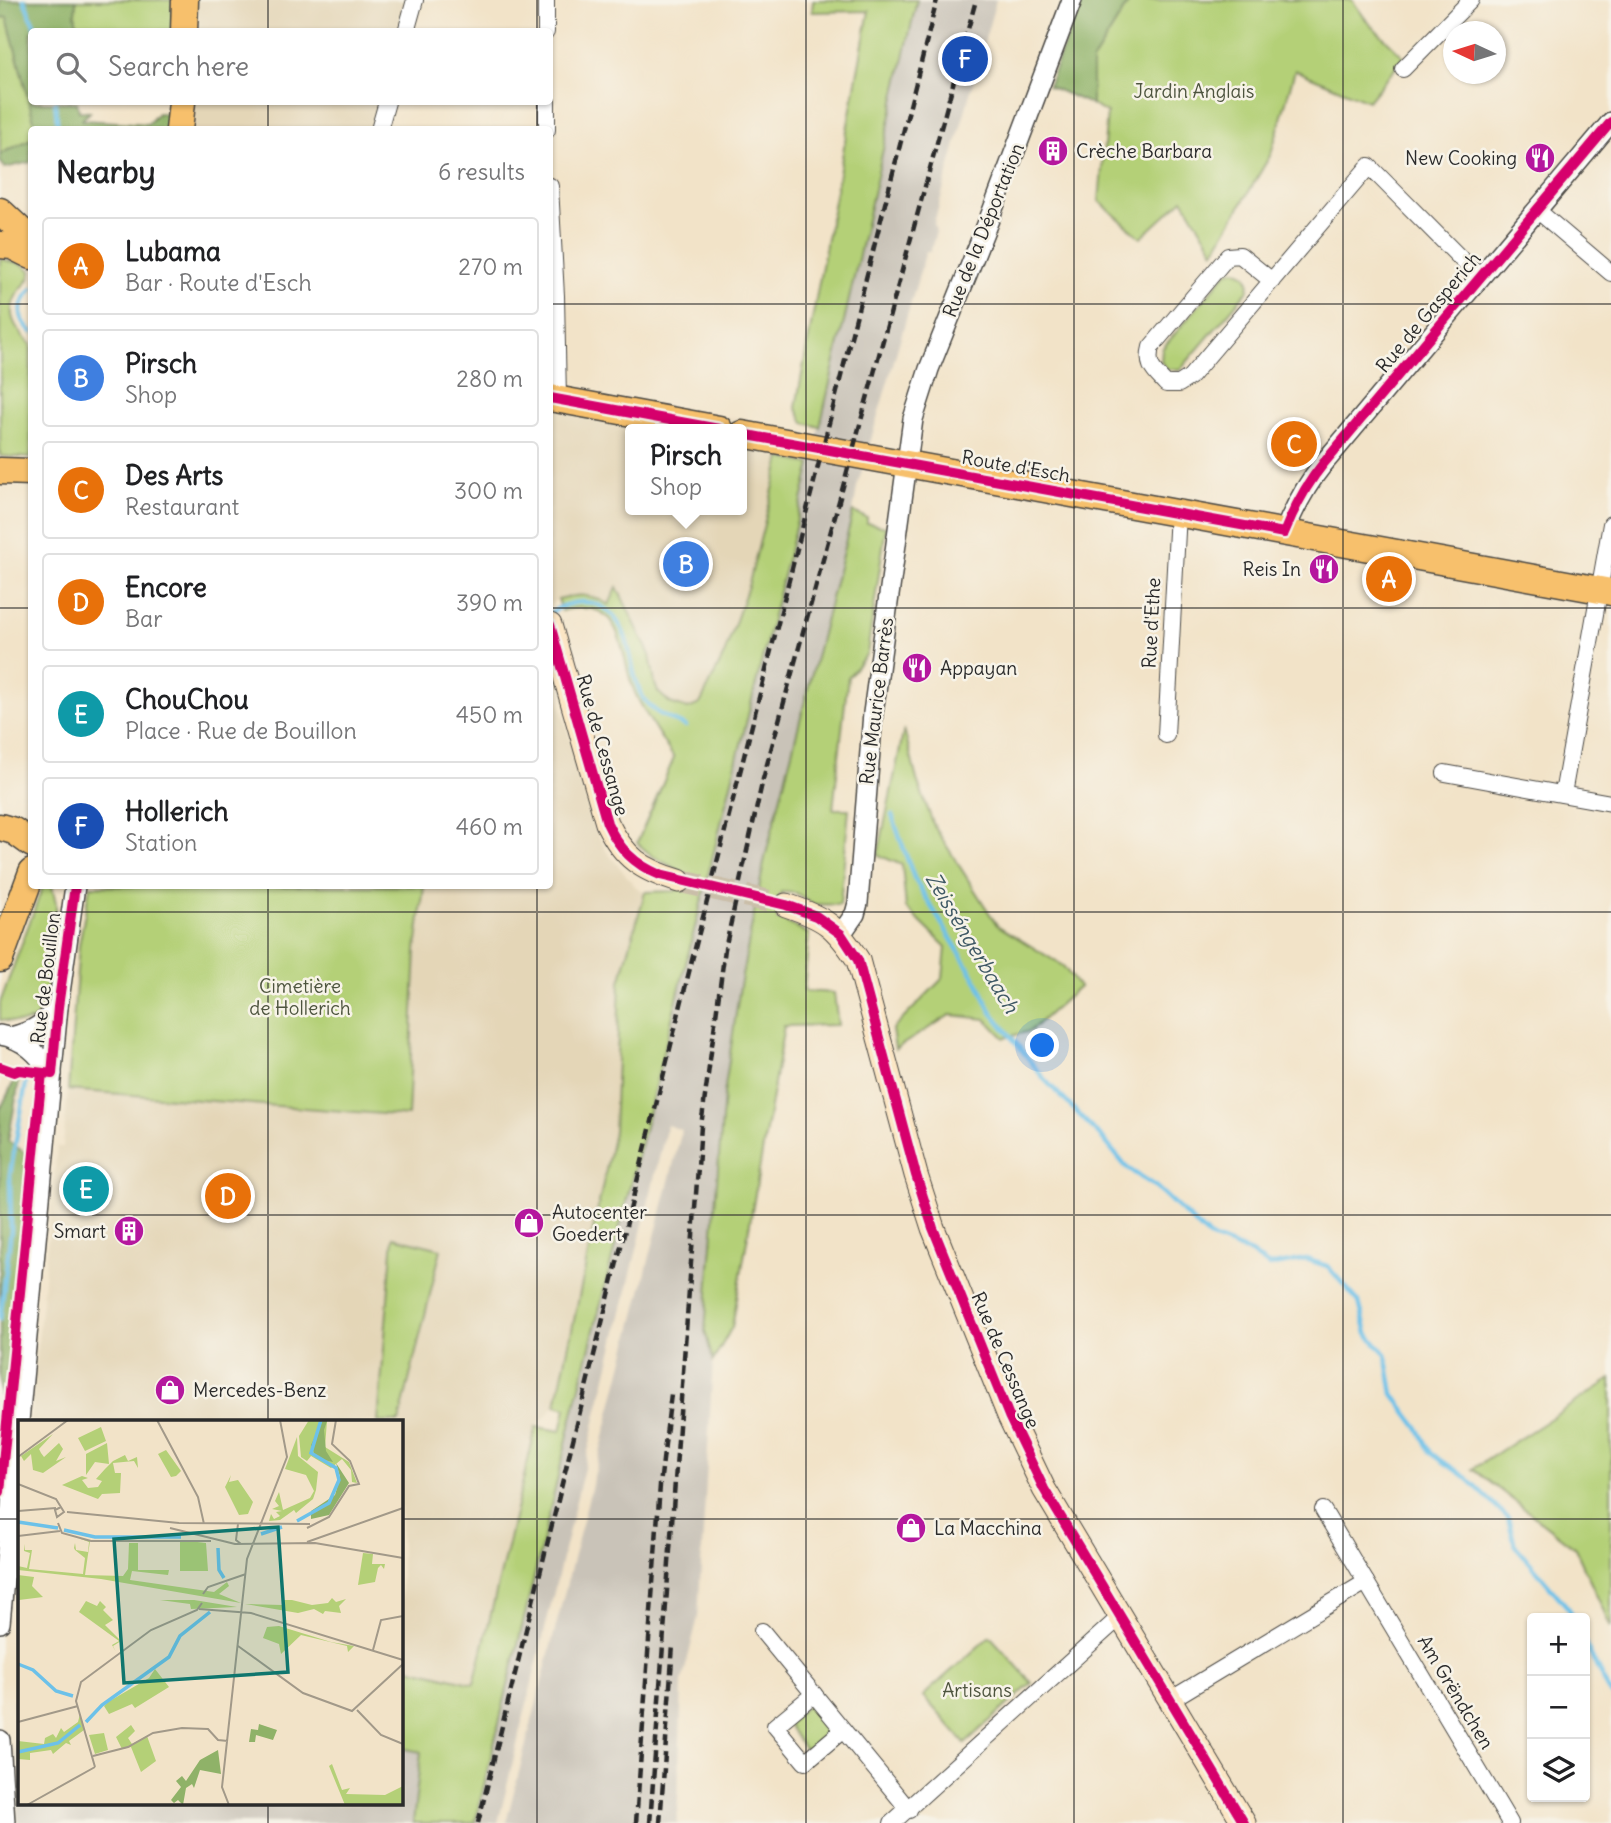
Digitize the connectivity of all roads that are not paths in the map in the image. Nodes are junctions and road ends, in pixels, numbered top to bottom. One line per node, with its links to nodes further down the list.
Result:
1 (185, 0): 6 (main road)
2 (415, 0): 7 (street)
3 (546, 0): 8 (street)
4 (1072, 0): 29 (street, Rue de la Déportation)
5 (1466, 2): 9 (street)
6 (184, 28)
7 (407, 28)
8 (546, 28)
9 (1403, 69)
10 (182, 105): 14 (main road)
11 (386, 105): 15 (street)
12 (547, 105): 16 (street)
13 (1611, 122): 17 (street, Rue de Gasperich)
14 (179, 126)
15 (380, 126)
16 (547, 126)
17 (1536, 210): 23 (street); 24 (street, Rue de Gasperich)
18 (0, 211): 19 (main road)
19 (28, 237)
20 (553, 242): 26 (street)
21 (0, 245): 22 (main road)
22 (28, 254)
23 (1611, 273)
24 (1480, 278): 25 (street); 34 (street, Rue de Gasperich)
25 (1272, 281): 25 (street)
26 (554, 399): 27 (main road)
27 (692, 424)
28 (747, 434): 29 (main road, Route d'Esch)
29 (906, 464): 32 (main road, Route d'Esch); 49 (street, Rue Maurice Barrès)
30 (0, 471): 31 (main road)
31 (28, 472)
32 (1178, 513): 34 (main road, Route d'Esch); 37 (street, Rue d'Ethe)
33 (1611, 524): 35 (street)
34 (1283, 533): 35 (main road, Route d'Esch)
35 (1605, 591): 39 (street)
36 (553, 635): 43 (main road, Rue de Cessange)
37 (1166, 735)
38 (1445, 773): 39 (street)
39 (1563, 794): 40 (street)
40 (1611, 803)
41 (0, 827): 42 (main road)
42 (28, 841)
43 (679, 881)
44 (28, 883): 50 (main road)
45 (65, 889): 48 (street)
46 (75, 889): 48 (street, Rue de Bouillon)
47 (786, 905): 49 (main road, Rue de Cessange)
48 (71, 911): 51 (street, Rue de Bouillon)
49 (841, 934): 58 (main road, Rue de Cessange)
50 (0, 959)
51 (58, 1007): 52 (street); 53 (street, Rue de Bouillon)
52 (6, 1036): 53 (street)
53 (52, 1074): 54 (street, Rue de Bouillon)
54 (19, 1420)
55 (18, 1433): 59 (street, Rue de Bouillon)
56 (1323, 1510): 57 (street, Am Grëndchen)
57 (1366, 1582): 62 (street); 69 (street, Am Grëndchen)
58 (1120, 1617): 62 (main road, Rue de Cessange); 65 (street)
59 (0, 1623)
60 (762, 1631): 61 (street)
61 (814, 1694): 63 (street); 63 (street)
62 (1170, 1700): 68 (main road, Rue de Cessange)
63 (843, 1730): 65 (street)
64 (0, 1740): 66 (street)
65 (909, 1810): 67 (street)
66 (5, 1823)
67 (892, 1823)
68 (1244, 1823)
69 (1510, 1823)

